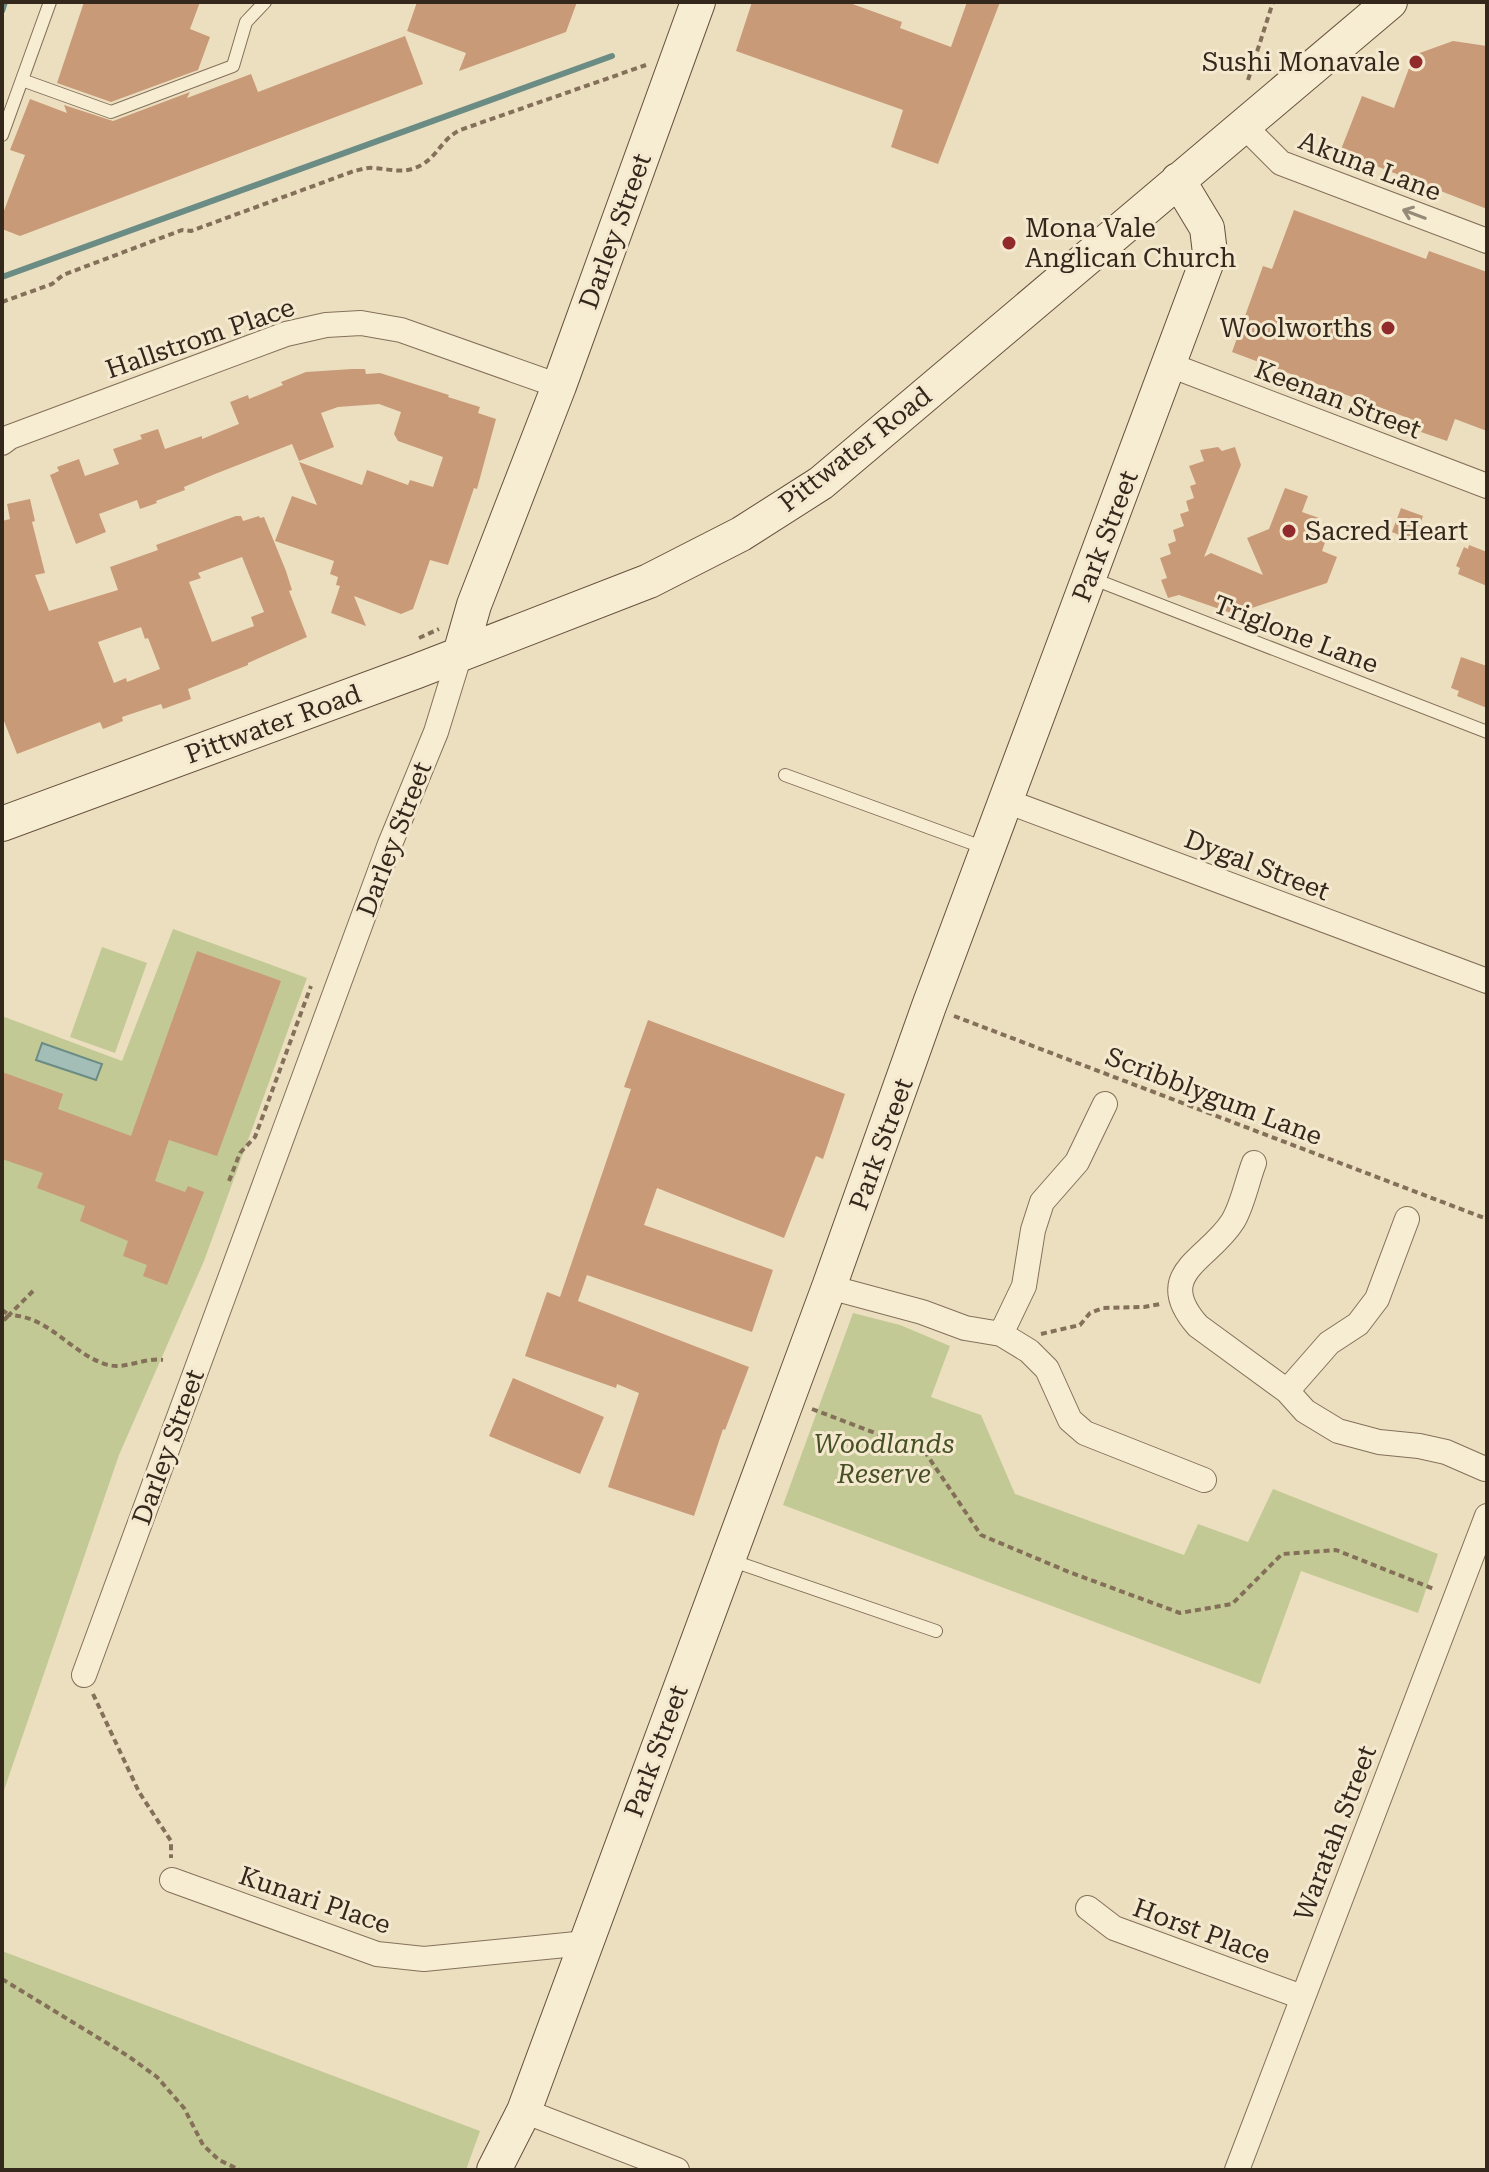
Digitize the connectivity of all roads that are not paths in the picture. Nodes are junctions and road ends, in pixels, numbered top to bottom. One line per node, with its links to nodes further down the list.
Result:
1 (50, 2): 5 (lane)
2 (265, 2): 5 (lane)
3 (698, 2): 11 (main road, Darley Street)
4 (1390, 2): 6 (main road, Pittwater Road)
5 (22, 80): 7 (lane)
6 (1244, 126): 8 (main road, Pittwater Road); 9 (street, Akuna Lane, one-way to 6)
7 (2, 135)
8 (1178, 180): 10 (main road, Park Street); 15 (main road, Pittwater Road)
9 (1487, 241)
10 (1170, 365): 13 (street, Keenan Street); 14 (main road, Park Street)
11 (559, 386): 12 (street, Hallstrom Place); 15 (main road, Darley Street)
12 (2, 443)
13 (1487, 486)
14 (1089, 577): 16 (lane, Triglone Lane); 18 (main road, Park Street)
15 (451, 641): 19 (main road, Pittwater Road); 33 (street, Darley Street)
16 (1487, 732)
17 (785, 775): 20 (lane)
18 (1006, 801): 20 (main road, Park Street); 21 (street, Dygal Street)
19 (2, 824)
20 (988, 850): 25 (main road, Park Street)
21 (1487, 981)
22 (1105, 1104): 26 (street)
23 (1254, 1163): 27 (street)
24 (1407, 1219): 27 (street)
25 (829, 1287): 26 (street); 31 (main road, Park Street)
26 (1001, 1334): 29 (street)
27 (1287, 1391): 28 (street)
28 (1486, 1473)
29 (1204, 1480)
30 (1487, 1516): 37 (street, Waratah Street)
31 (727, 1559): 32 (lane); 36 (main road, Park Street)
32 (936, 1631)
33 (84, 1675)
34 (172, 1880): 36 (street, Kunari Place)
35 (1088, 1908): 37 (street, Horst Place)
36 (586, 1943): 38 (main road, Park Street)
37 (1302, 1997): 41 (street, Waratah Street)
38 (524, 2111): 39 (main road, Park Street); 40 (street)
39 (494, 2170)
40 (677, 2170)
41 (1237, 2170)

